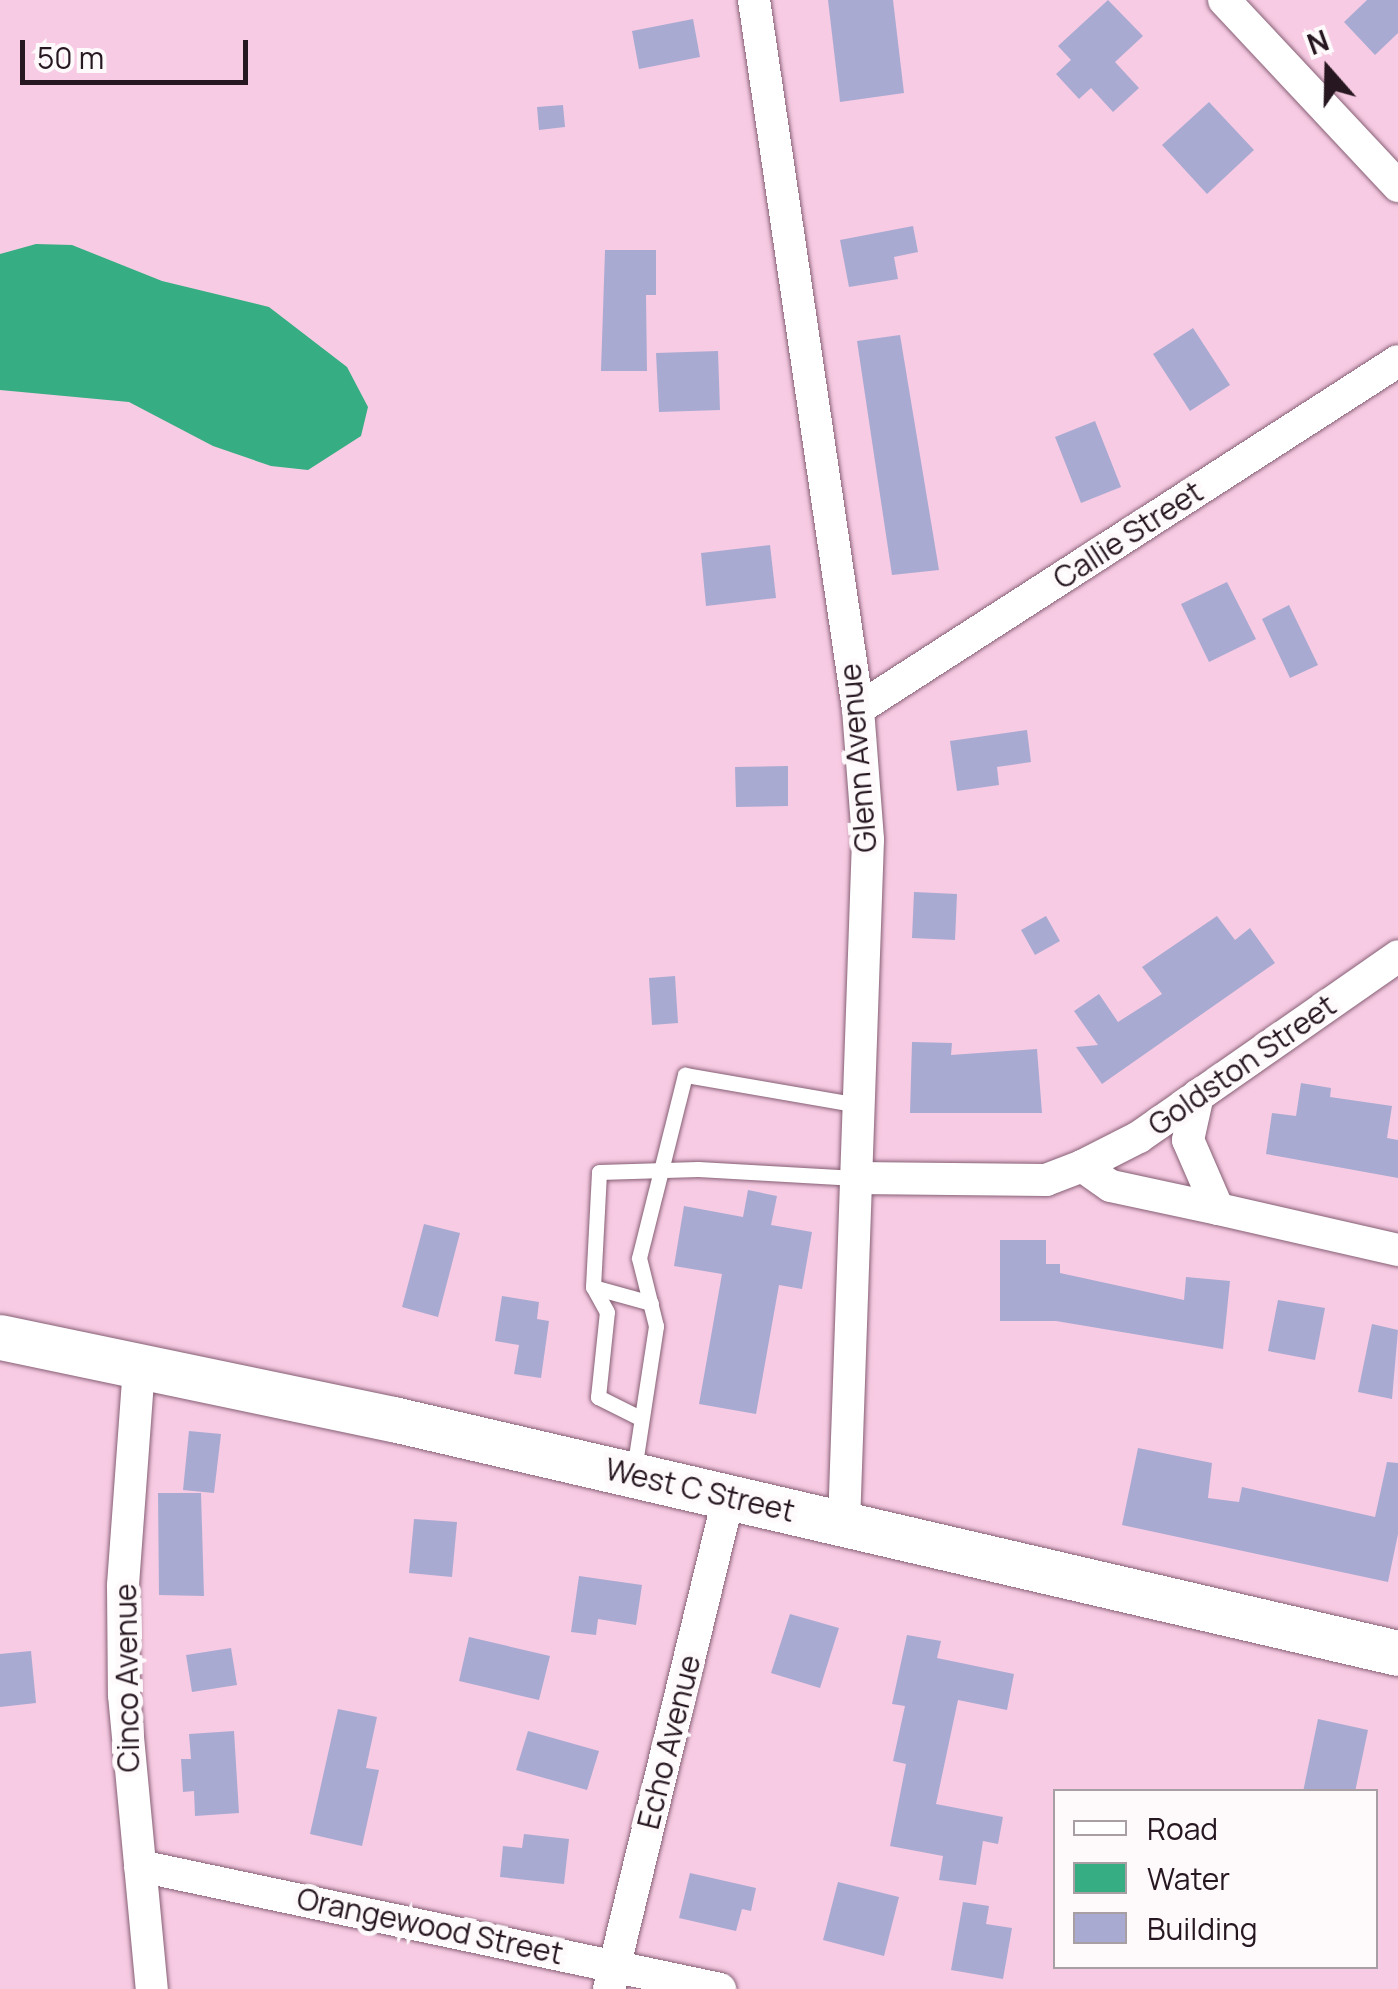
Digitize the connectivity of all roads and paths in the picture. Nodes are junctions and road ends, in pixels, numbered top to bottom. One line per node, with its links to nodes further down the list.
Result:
1 (754, 0): 5 (street, Glenn Avenue)
2 (1224, 0): 3 (street)
3 (1398, 186)
4 (1398, 362): 5 (street, Callie Street)
5 (858, 709): 8 (street, Glenn Avenue)
6 (1398, 956): 7 (street, Goldston Street)
7 (1198, 1095): 9 (street, Goldston Street); 12 (street)
8 (858, 1105): 10 (lane); 11 (street, Glenn Avenue)
9 (1082, 1166): 11 (street, Goldston Street); 12 (street)
10 (659, 1172): 11 (lane); 14 (lane); 15 (lane)
11 (856, 1178): 21 (street, Glenn Avenue)
12 (1218, 1209): 13 (street)
13 (1398, 1250)
14 (593, 1288): 15 (lane); 18 (lane)
15 (650, 1303): 18 (lane)
16 (0, 1337): 17 (main road, West C Street)
17 (139, 1367): 19 (main road, West C Street); 23 (street, Cinco Avenue)
18 (640, 1418): 19 (lane)
19 (634, 1474): 20 (main road, West C Street)
20 (729, 1496): 21 (main road, West C Street); 24 (street, Echo Avenue)
21 (844, 1523): 22 (main road, West C Street)
22 (1398, 1653)
23 (140, 1866): 24 (street, Orangewood Street); 25 (street, Cinco Avenue)
24 (612, 1977): 26 (street, Orangewood Street)
25 (152, 1989)
26 (720, 1989)

